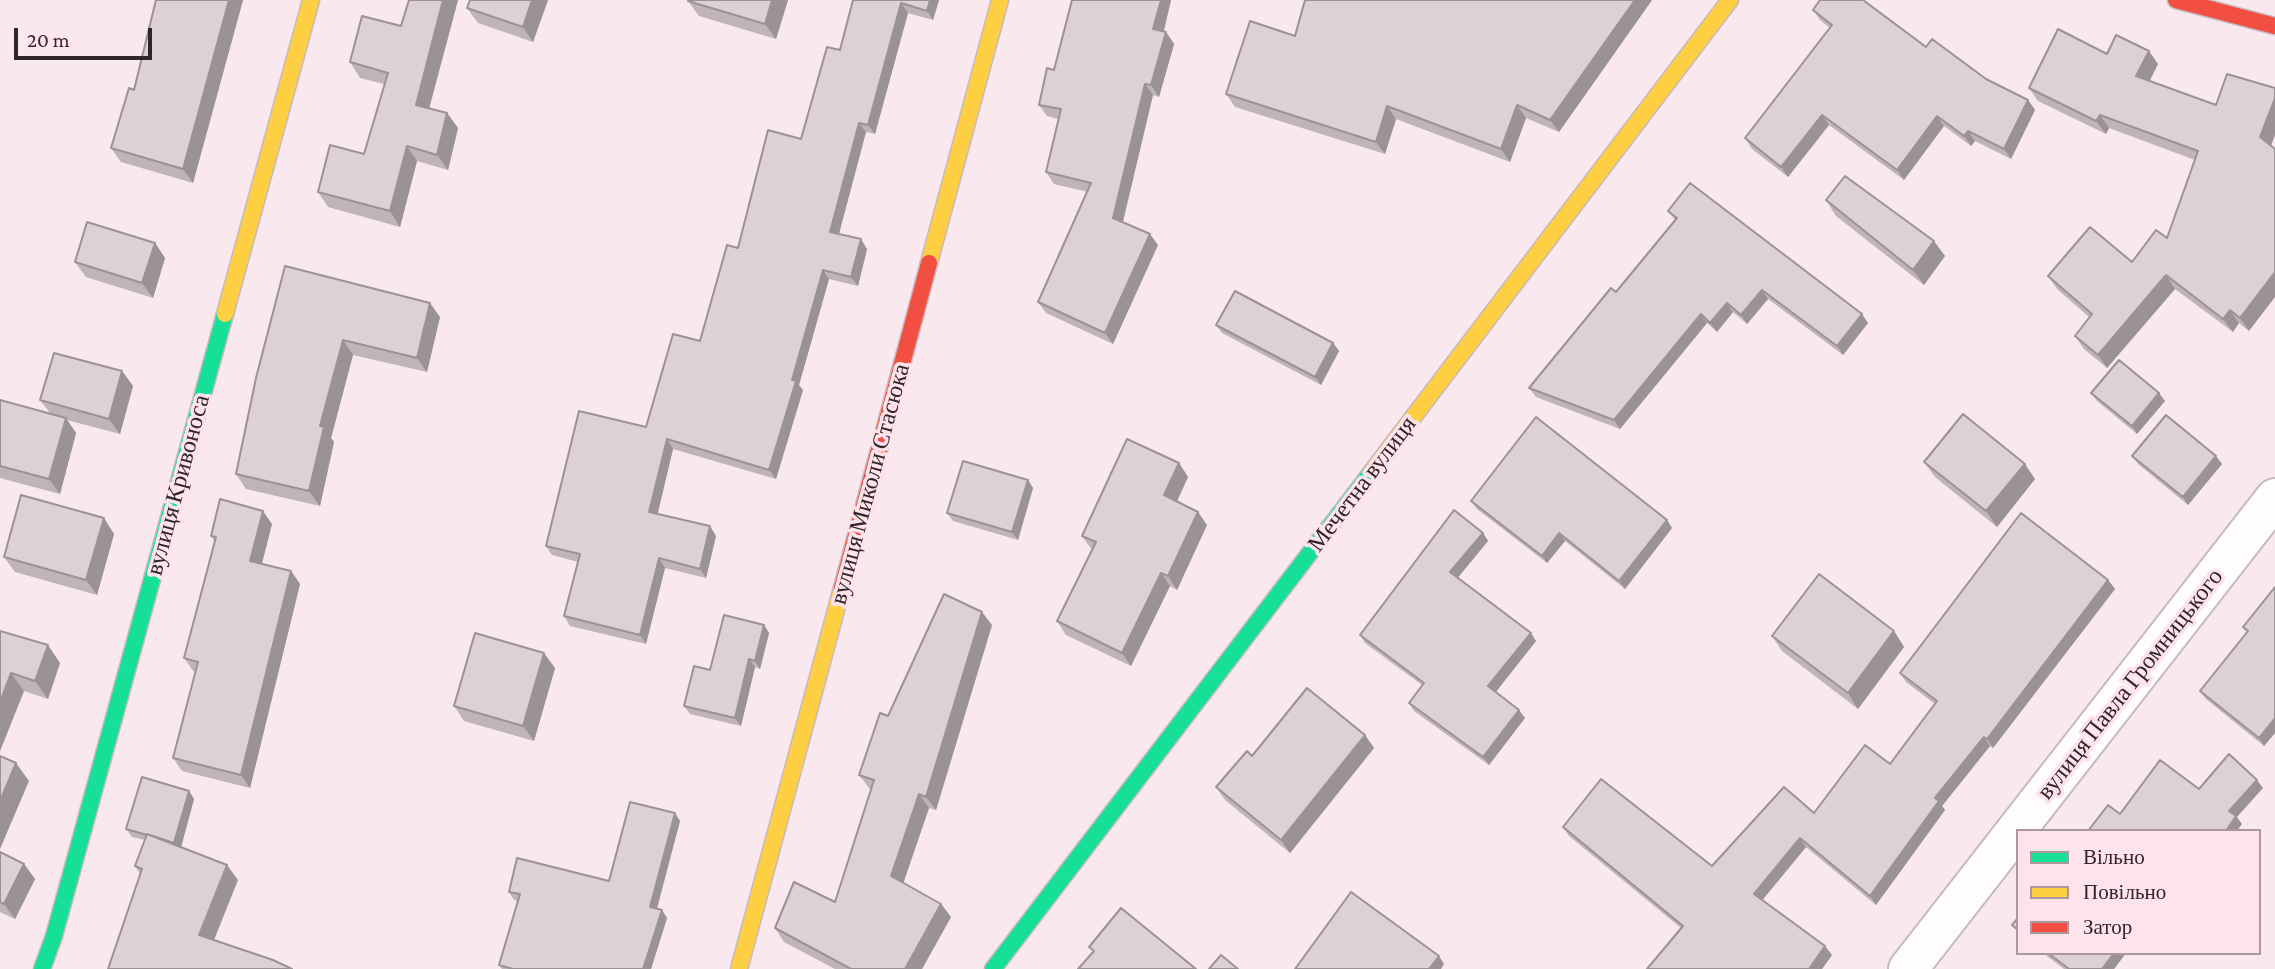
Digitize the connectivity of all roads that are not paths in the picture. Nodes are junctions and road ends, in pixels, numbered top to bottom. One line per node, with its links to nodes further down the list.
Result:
1 (311, 0): 9 (street, вулиця Кривоноса)
2 (1000, 0): 10 (street, вулиця Миколи Стасюка)
3 (1730, 0): 11 (street, Мечетна вулиця)
4 (2176, 0): 5 (street)
5 (2275, 26)
6 (2275, 498): 7 (street, вулиця Павла Громницького)
7 (2017, 829)
8 (2016, 830): 12 (street, вулиця Павла Громницького)
9 (42, 969)
10 (739, 969)
11 (993, 969)
12 (1908, 969)

